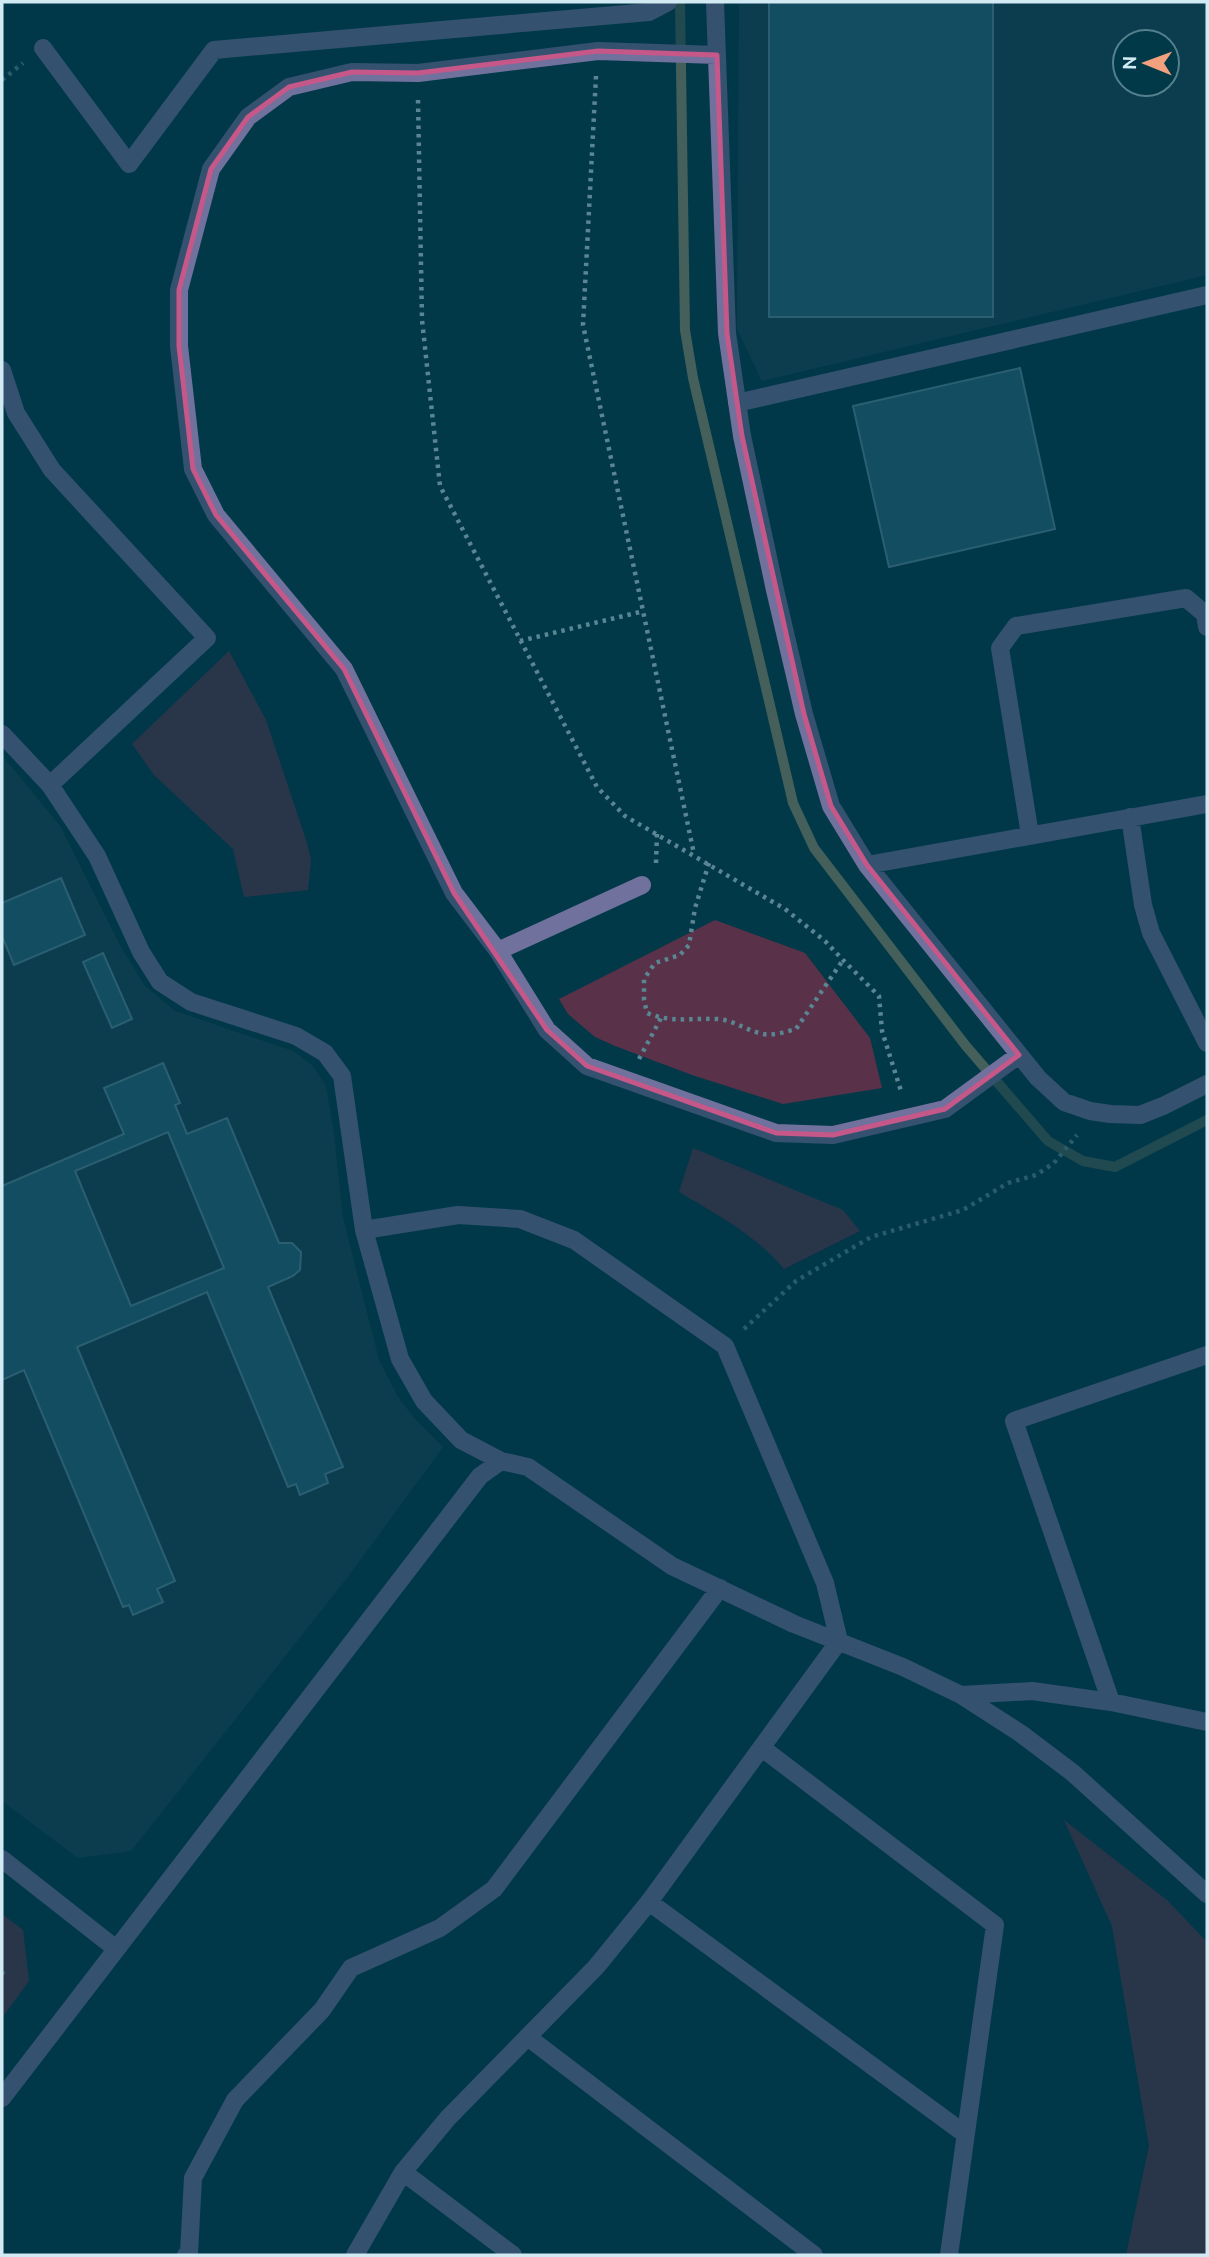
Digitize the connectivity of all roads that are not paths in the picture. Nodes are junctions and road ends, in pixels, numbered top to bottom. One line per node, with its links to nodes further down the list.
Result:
1 (668, 2): 3 (street)
2 (715, 2): 4 (street)
3 (43, 48)
4 (717, 55): 7 (street); 16 (street)
5 (1207, 295): 7 (street)
6 (2, 370): 10 (street)
7 (737, 403): 14 (street)
8 (1207, 627): 13 (street)
9 (2, 734): 10 (street)
10 (50, 785): 20 (street)
11 (1207, 803): 12 (street)
12 (1130, 817): 13 (street); 17 (street)
13 (1030, 835): 14 (street)
14 (867, 865): 18 (street)
15 (642, 885): 16 (street)
16 (498, 951): 18 (street)
17 (1207, 1043)
18 (1019, 1055): 19 (street)
19 (1207, 1084)
20 (363, 1230): 22 (street); 24 (street)
21 (1207, 1355): 26 (street)
22 (501, 1461): 23 (street); 32 (street)
23 (720, 1588): 24 (street); 37 (street)
24 (838, 1641): 25 (street); 28 (street)
25 (961, 1695): 26 (street); 30 (street)
26 (1111, 1702): 27 (street)
27 (1207, 1722)
28 (762, 1748): 31 (street); 35 (street)
29 (2, 1859): 32 (street)
30 (1207, 1894)
31 (649, 1902): 33 (street); 35 (street)
32 (115, 1948): 34 (street)
33 (529, 2038): 36 (street); 40 (street)
34 (2, 2098)
35 (964, 2134): 41 (street)
36 (403, 2172): 38 (street); 39 (street)
37 (186, 2255)
38 (355, 2255)
39 (513, 2255)
40 (814, 2255)
41 (949, 2255)

